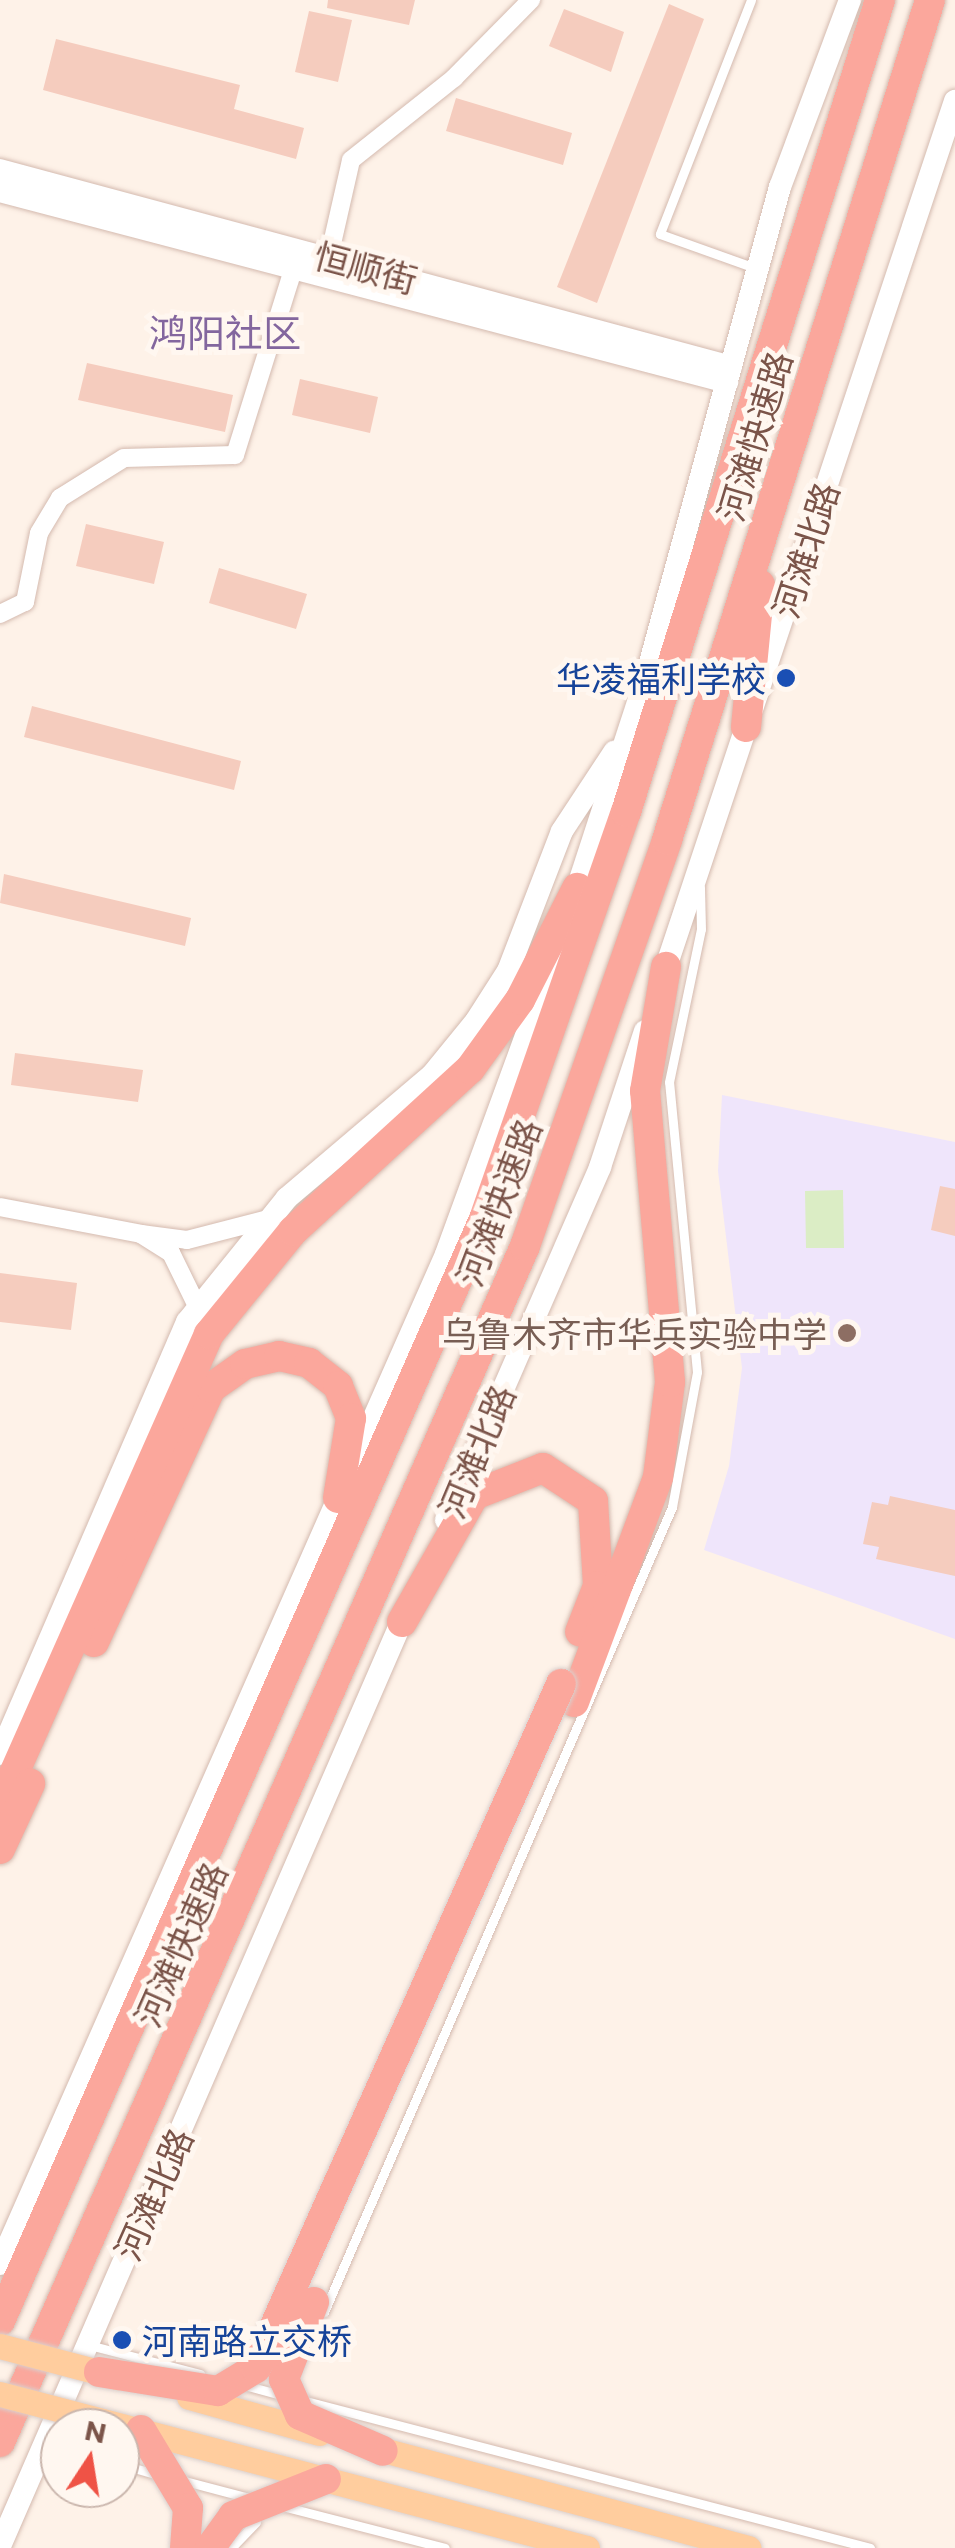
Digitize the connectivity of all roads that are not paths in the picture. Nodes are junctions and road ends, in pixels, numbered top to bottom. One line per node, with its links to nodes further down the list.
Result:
1 (531, 0): 12 (street)
2 (751, 0): 13 (lane)
3 (850, 0): 13 (street)
4 (880, 0): 15 (highway, 河滩快速路)
5 (930, 0): 7 (highway, 河滩快速路)
6 (946, 0): 7 (highway)
7 (909, 67): 16 (highway, 河滩快速路)
8 (955, 100): 19 (street, 河滩北路)
9 (0, 170): 11 (street, 恒顺街)
10 (0, 191): 11 (street, 恒顺街)
11 (297, 257): 12 (street, 恒顺街); 14 (street, 恒顺街); 17 (street)
12 (329, 257): 14 (street, 恒顺街)
13 (758, 268): 14 (street)
14 (729, 374): 18 (street)
15 (739, 450): 18 (highway); 36 (highway, 河滩快速路)
16 (766, 523): 19 (highway); 43 (highway, 河滩快速路)
17 (0, 614)
18 (645, 681): 20 (street)
19 (746, 727): 21 (street, 河滩北路)
20 (630, 729): 22 (street); 25 (street)
21 (700, 866): 23 (street, 河滩北路); 40 (lane)
22 (577, 888): 28 (highway); 29 (street)
23 (666, 967): 30 (street, 河滩北路); 31 (highway)
24 (0, 1207): 26 (street)
25 (268, 1220): 26 (street); 27 (street)
26 (141, 1234): 27 (street)
27 (198, 1308): 32 (street)
28 (148, 1496): 29 (highway); 33 (highway); 34 (highway)
29 (338, 1498): 35 (street)
30 (402, 1622): 31 (highway); 38 (street, 河滩北路)
31 (568, 1693): 38 (highway, bridge); 44 (highway, bridge)
32 (0, 1754)
33 (0, 1804)
34 (0, 1850)
35 (0, 2264)
36 (0, 2322)
37 (0, 2346): 38 (main road, bridge)
38 (93, 2358): 40 (lane); 41 (street, 河滩北路); 44 (main road, bridge)
39 (0, 2394): 42 (main road, bridge)
40 (306, 2401): 56 (lane)
41 (70, 2408)
42 (141, 2430): 47 (main road, bridge); 50 (highway, bridge)
43 (0, 2442)
44 (383, 2450): 55 (main road, bridge)
45 (140, 2469): 48 (lane)
46 (40, 2470): 49 (street, 河滩北路)
47 (326, 2479): 51 (highway, bridge); 54 (main road, bridge)
48 (297, 2510): 52 (lane); 53 (lane)
49 (0, 2546)
50 (185, 2548)
51 (210, 2548)
52 (231, 2548)
53 (445, 2548)
54 (587, 2548)
55 (749, 2548)
56 (870, 2548)

